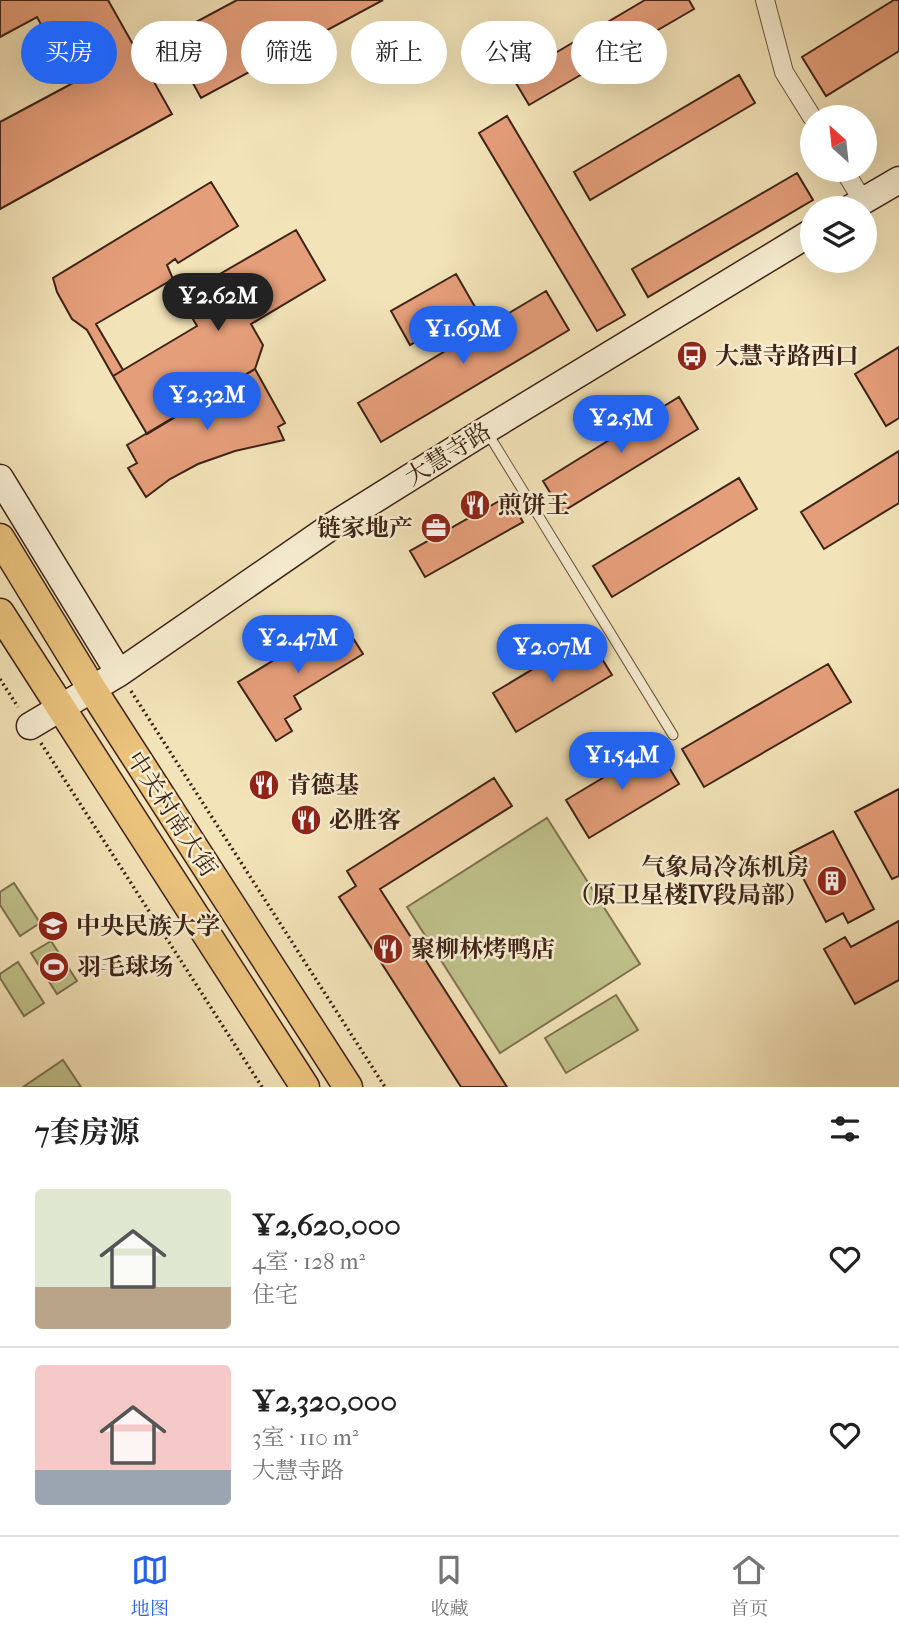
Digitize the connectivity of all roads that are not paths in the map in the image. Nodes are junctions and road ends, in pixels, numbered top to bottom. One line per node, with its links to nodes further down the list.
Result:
1 (765, 0): 2 (street)
2 (805, 105)
3 (899, 180): 4 (street)
4 (871, 196)
5 (800, 239): 6 (street, 大慧寺路)
6 (486, 430): 10 (street, 大慧寺路); 14 (lane)
7 (0, 478): 10 (street)
8 (0, 538): 11 (main road, 中关村南大街)
9 (0, 613): 12 (main road, 中关村南大街)
10 (119, 673): 11 (street, 大慧寺路)
11 (92, 689): 12 (street, 大慧寺路); 16 (main road, 中关村南大街)
12 (61, 707): 13 (street, 大慧寺路); 15 (main road, 中关村南大街)
13 (30, 726)
14 (673, 735)
15 (305, 1087)
16 (348, 1087)

